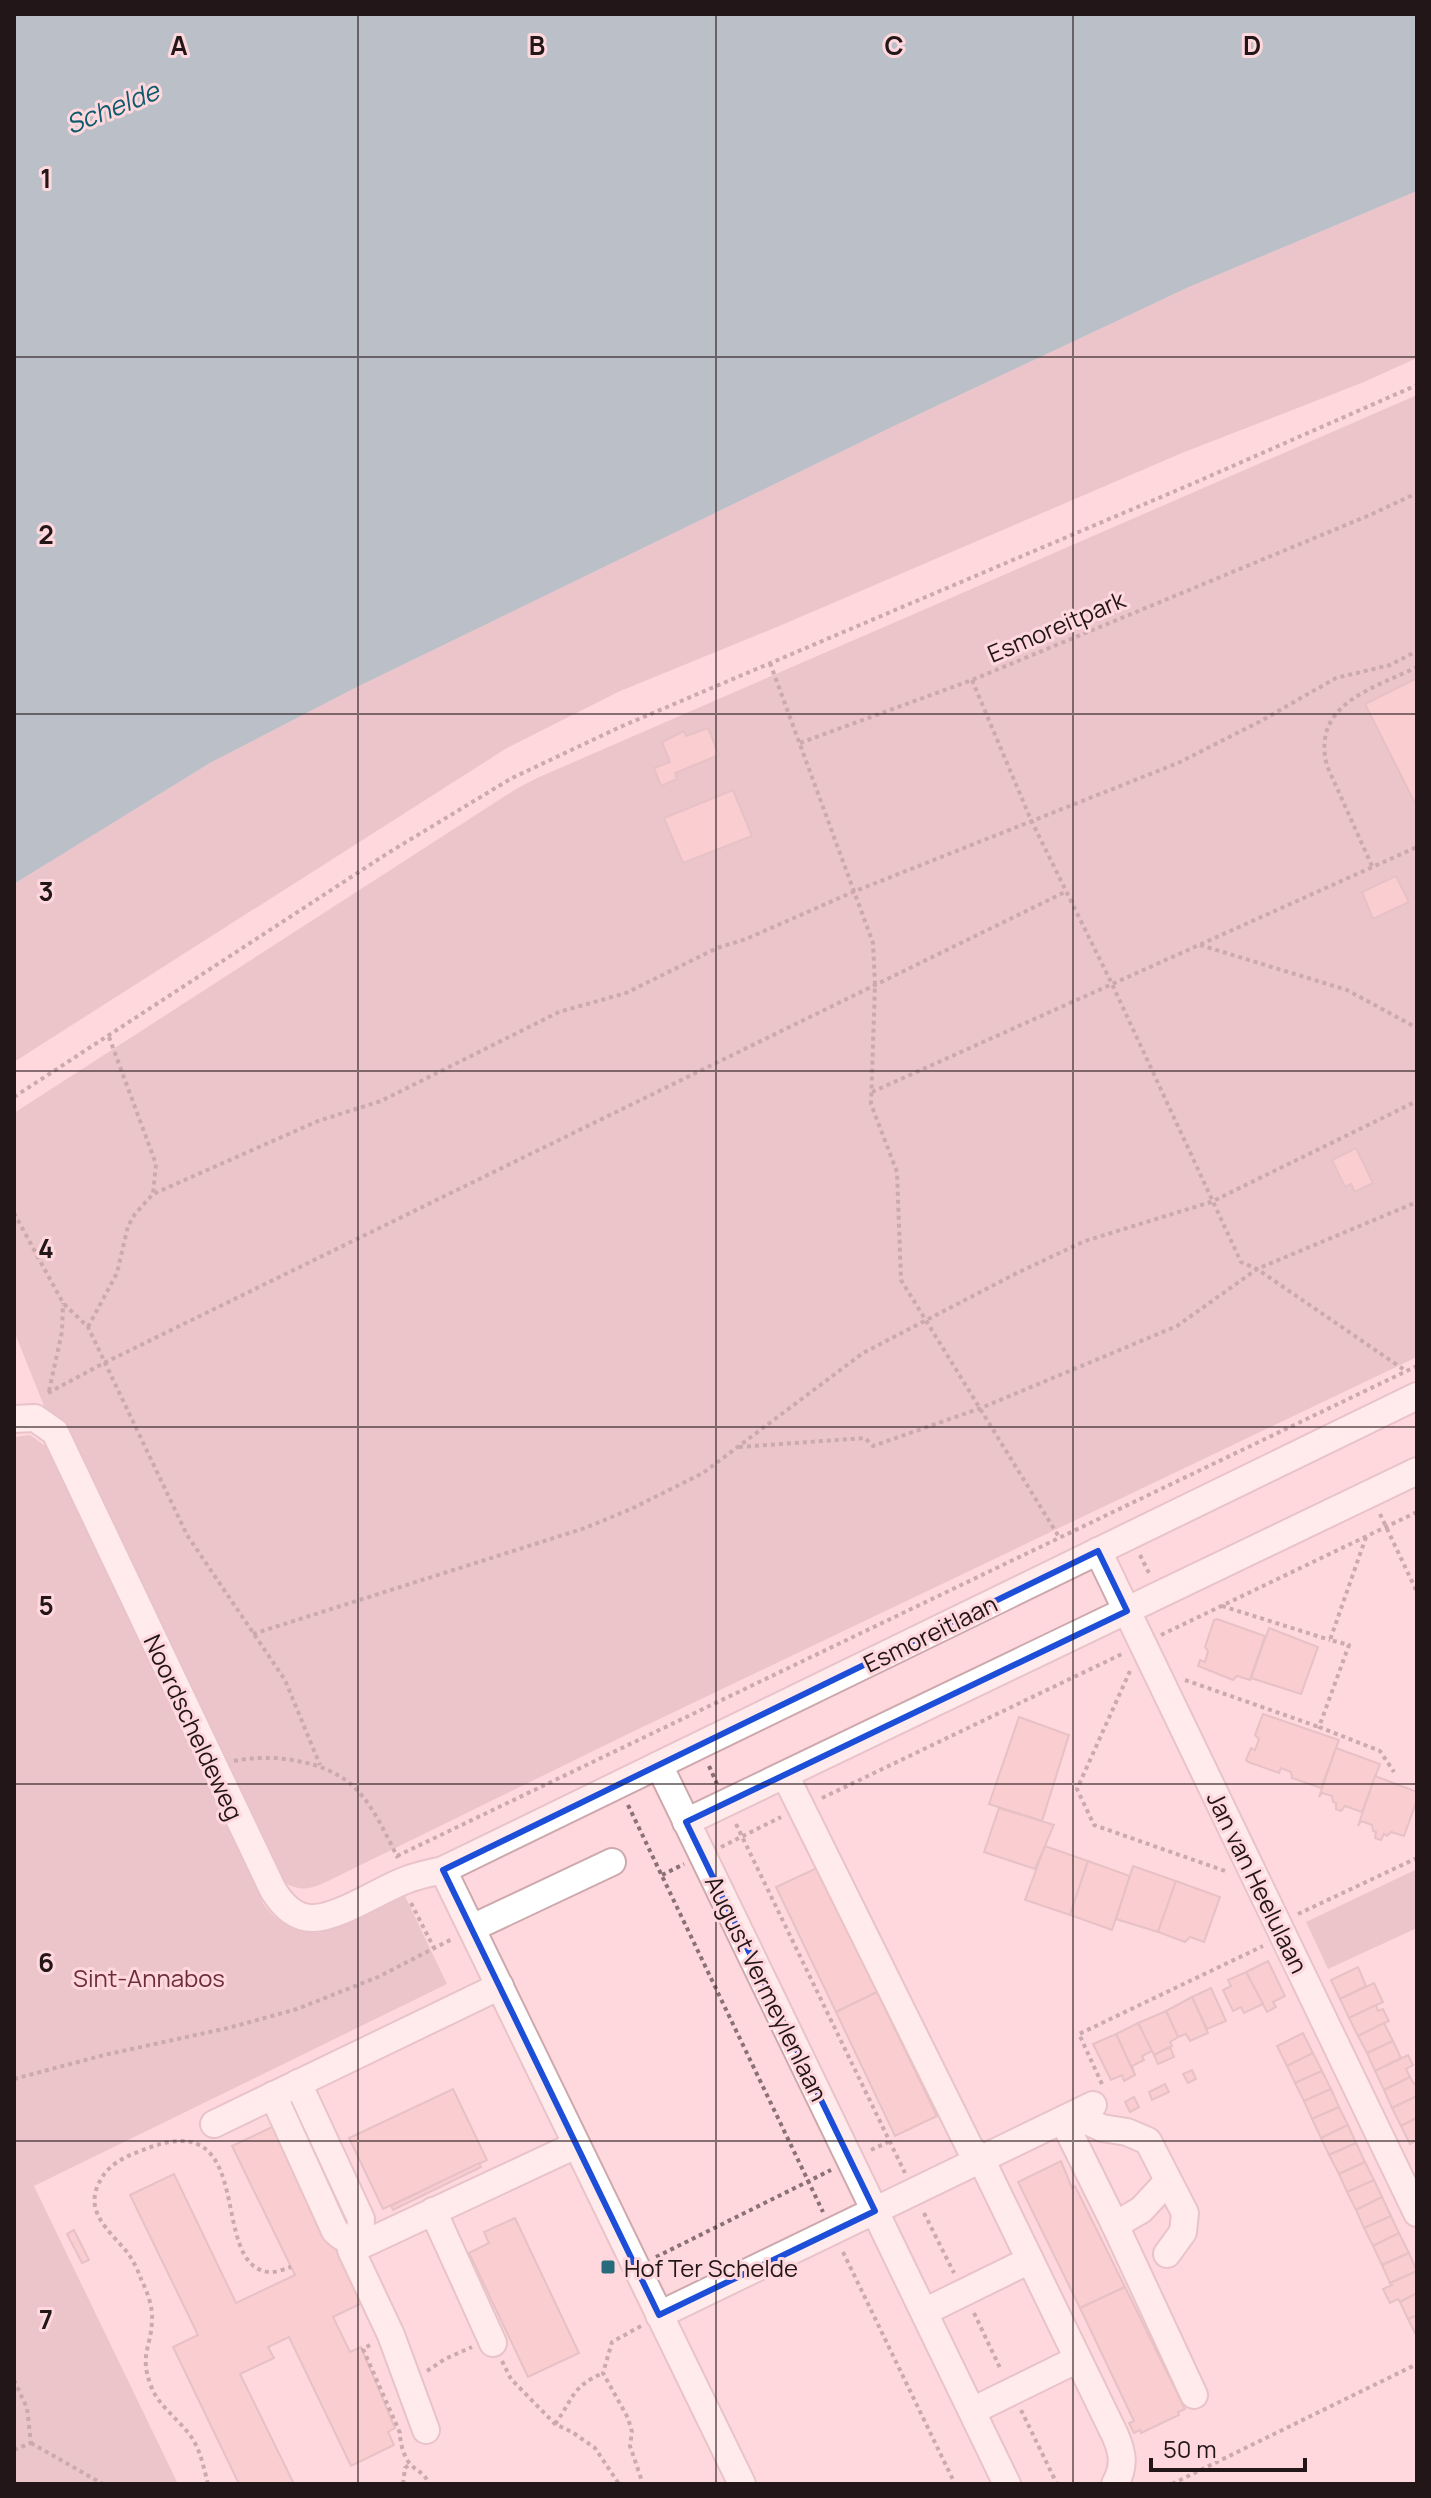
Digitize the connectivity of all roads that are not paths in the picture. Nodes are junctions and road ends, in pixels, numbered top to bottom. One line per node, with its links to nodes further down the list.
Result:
1 (1417, 1396): 4 (street, Esmoreitlaan)
2 (14, 1419): 10 (street, Noordscheldeweg)
3 (1417, 1471): 5 (street)
4 (1098, 1551): 5 (street, Jan van Heelulaan); 6 (street, Esmoreitlaan)
5 (1127, 1611): 7 (street); 22 (street, Jan van Heelulaan)
6 (659, 1765): 8 (street, August Vermeylenlaan); 10 (street, Esmoreitlaan)
7 (785, 1775): 8 (street); 18 (street)
8 (686, 1822): 21 (street, August Vermeylenlaan)
9 (612, 1862): 11 (street)
10 (443, 1870): 11 (street)
11 (472, 1928): 12 (street)
12 (500, 1986): 13 (street); 17 (street)
13 (298, 2083): 14 (street); 14 (street)
14 (273, 2095): 16 (street)
15 (1077, 2113): 18 (street); 19 (street); 23 (street)
16 (214, 2124)
17 (576, 2145): 20 (street); 27 (street)
18 (981, 2159): 21 (street); 25 (street)
19 (1167, 2182): 23 (street); 24 (street)
20 (433, 2211): 28 (street); 32 (street)
21 (875, 2211): 26 (street, August Vermeylenlaan); 27 (street)
22 (1417, 2213)
23 (1115, 2225): 30 (street)
24 (1167, 2254)
25 (1030, 2260): 26 (street); 29 (street)
26 (924, 2312): 31 (street, August Vermeylenlaan)
27 (659, 2315): 33 (street)
28 (493, 2343)
29 (1078, 2359): 31 (street); 35 (street)
30 (1194, 2395)
31 (972, 2411): 34 (street, August Vermeylenlaan)
32 (426, 2430)
33 (742, 2484)
34 (1007, 2484)
35 (1115, 2484)

